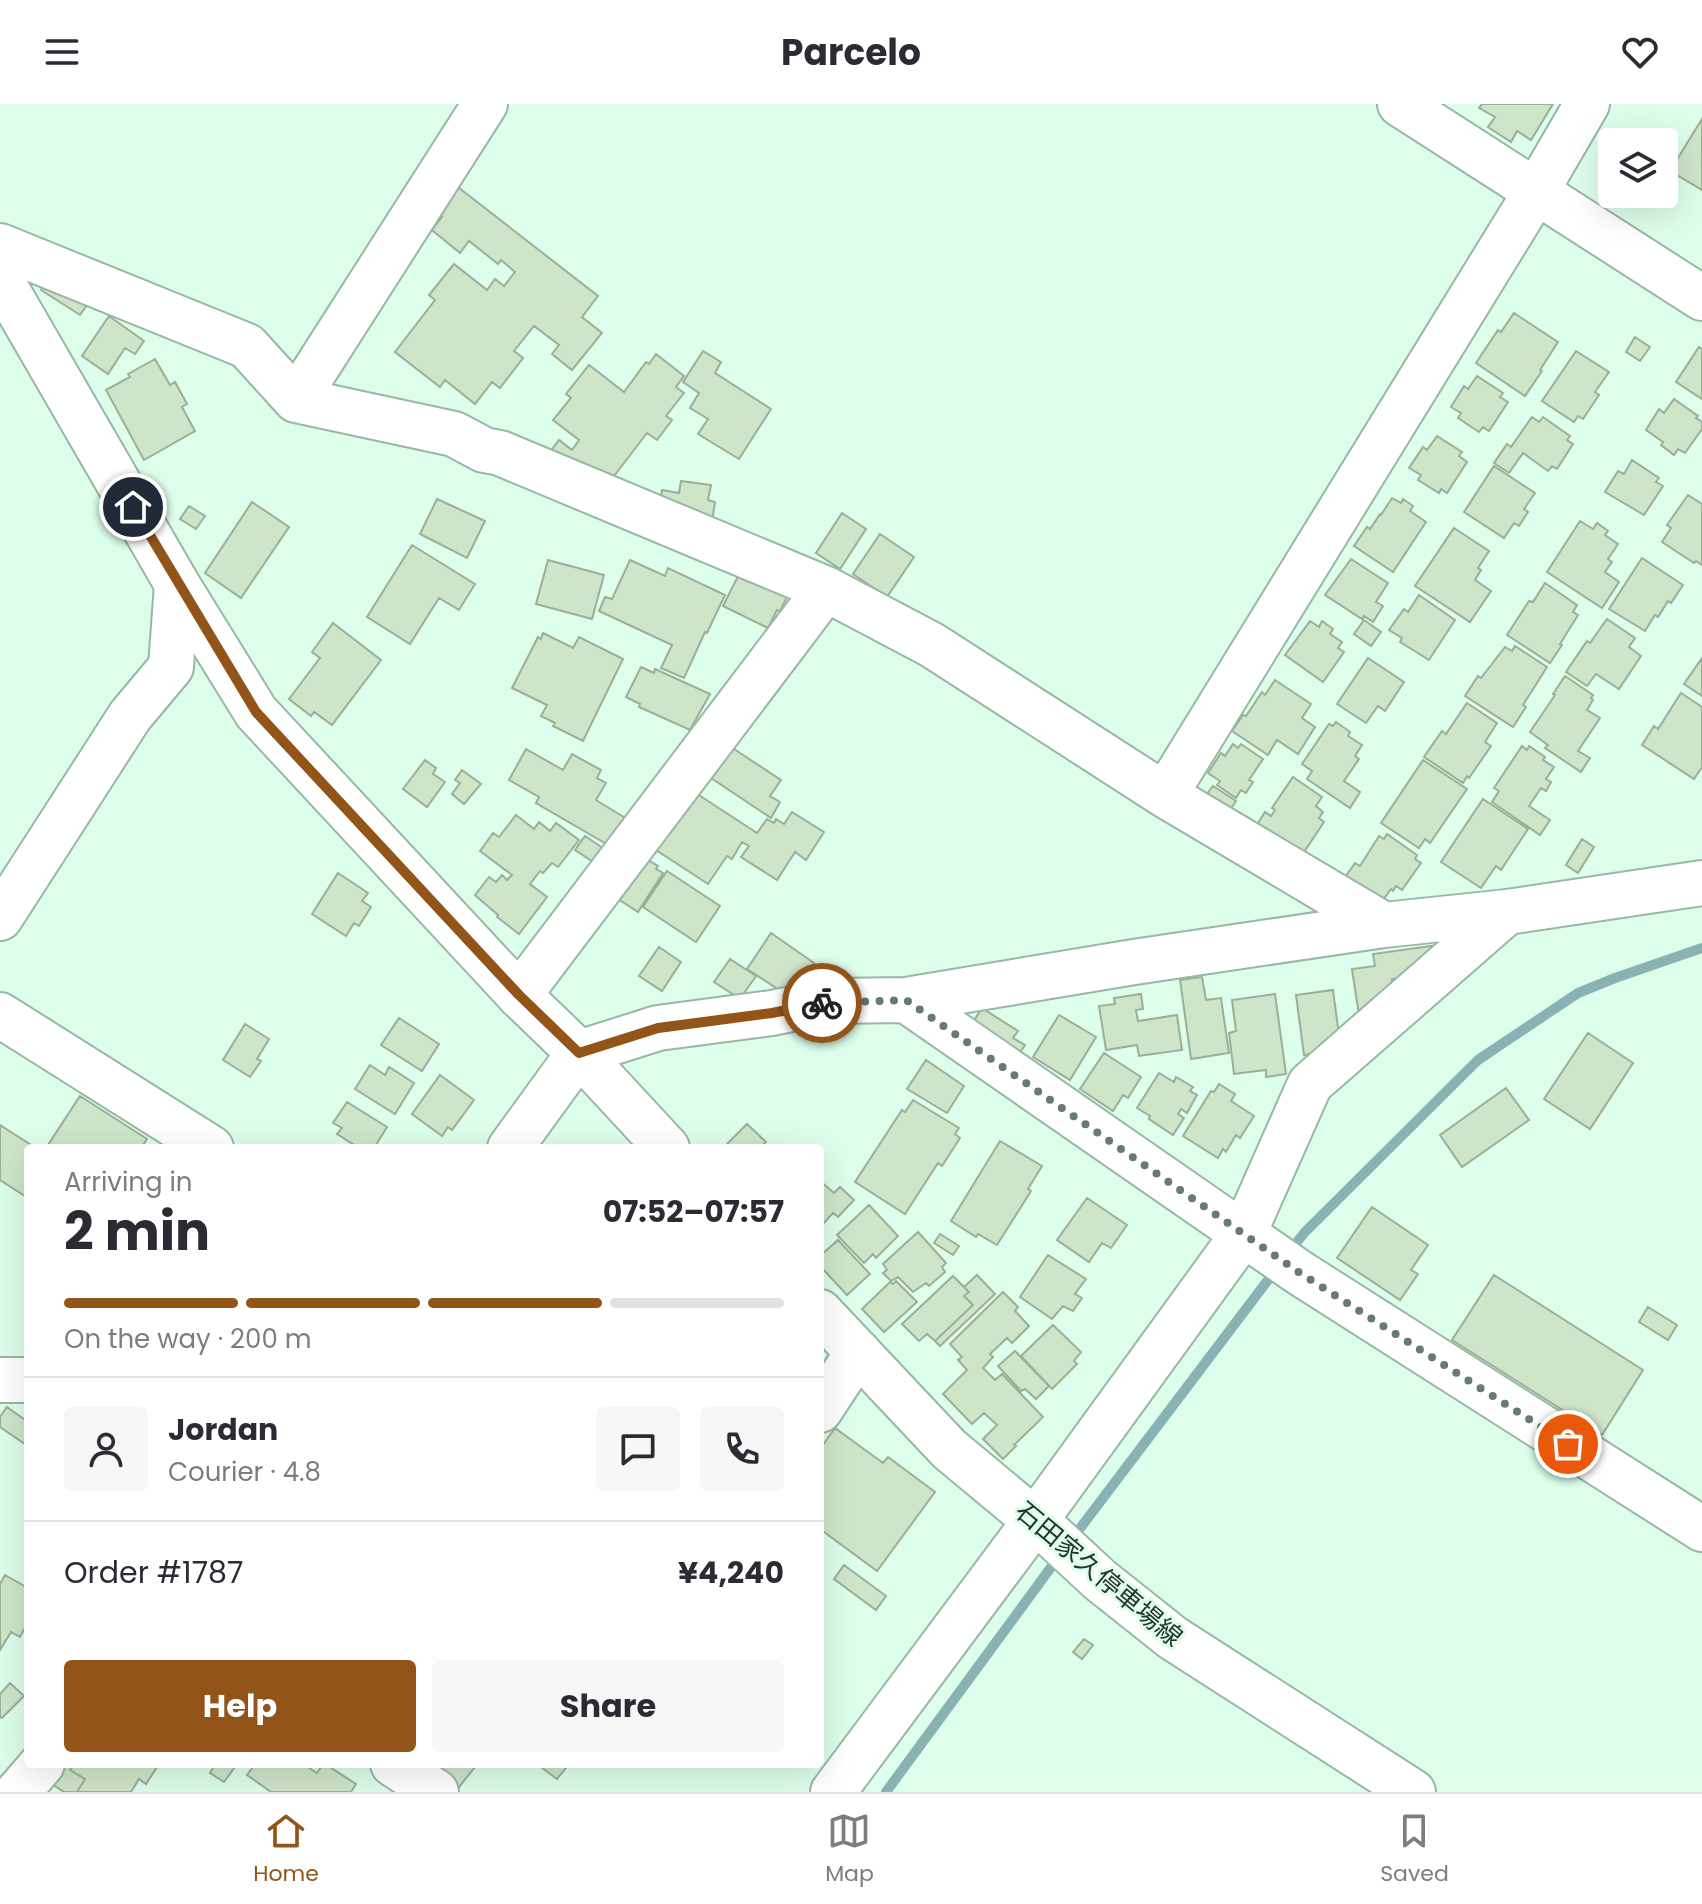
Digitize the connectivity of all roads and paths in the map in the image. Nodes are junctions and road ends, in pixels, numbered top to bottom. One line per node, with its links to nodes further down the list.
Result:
1 (485, 104): 8 (street)
2 (1400, 104): 4 (street)
3 (1587, 104): 4 (street)
4 (1537, 190): 7 (street); 11 (street)
5 (0, 246): 8 (street)
6 (0, 278): 9 (street)
7 (1702, 298)
8 (296, 400): 10 (street)
9 (177, 584): 14 (street); 16 (street)
10 (826, 589): 11 (street); 16 (street)
11 (1165, 795): 15 (street)
12 (1702, 883): 13 (street)
13 (1507, 912): 15 (street); 23 (street)
14 (0, 918)
15 (1384, 925): 17 (street)
16 (519, 995): 19 (street)
17 (906, 1000): 19 (street); 23 (street)
18 (0, 1015): 20 (street)
19 (579, 1053): 21 (street); 22 (street)
20 (205, 1144)
21 (513, 1144)
22 (663, 1144)
23 (1253, 1239): 29 (street); 30 (street)
24 (824, 1316): 25 (street, 石田家久停車場線)
25 (858, 1352): 28 (street); 29 (street, 石田家久停車場線)
26 (0, 1380): 27 (street)
27 (24, 1380)
28 (824, 1404)
29 (1040, 1525): 35 (street); 36 (street, 石田家久停車場線)
30 (1702, 1529)
31 (39, 1768): 33 (street)
32 (399, 1768): 34 (street)
33 (18, 1792)
34 (436, 1792)
35 (833, 1792)
36 (1413, 1792)

